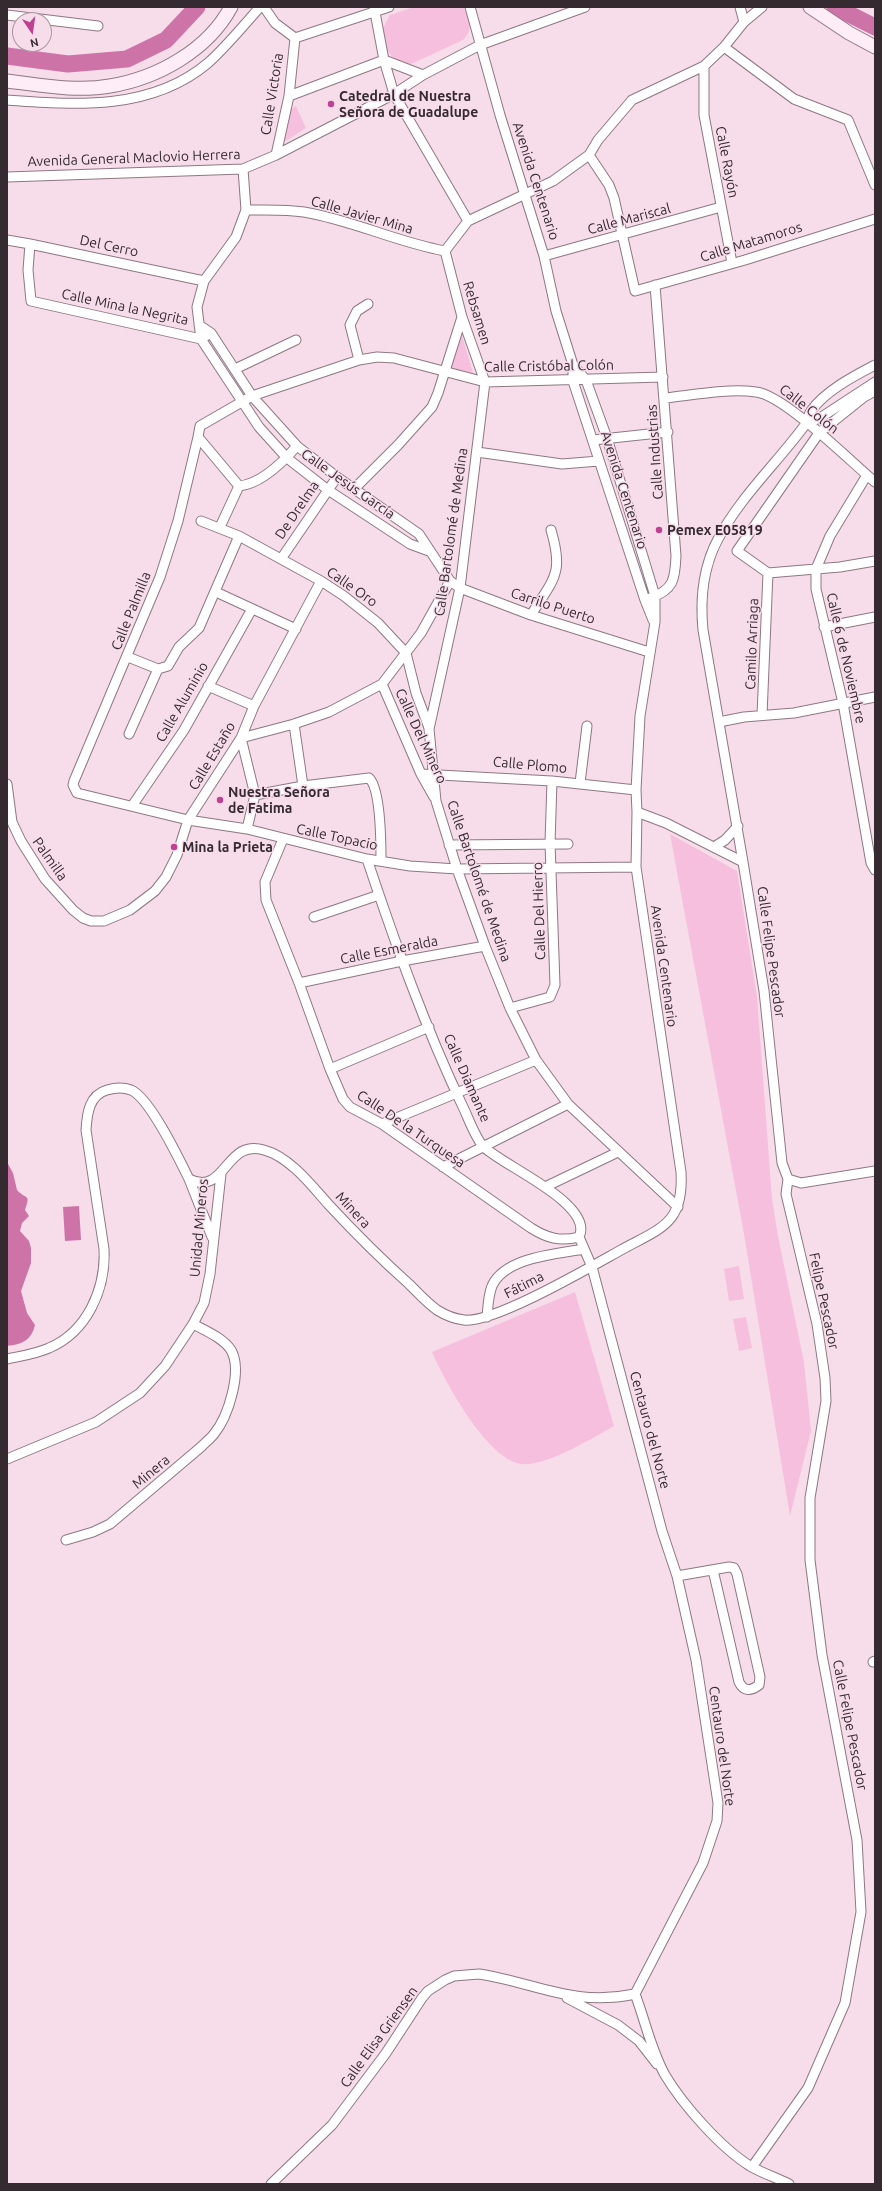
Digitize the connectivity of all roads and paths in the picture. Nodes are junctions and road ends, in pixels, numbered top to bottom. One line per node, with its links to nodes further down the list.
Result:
1 (231, 7): 21 (main road)
2 (260, 7): 24 (street)
3 (264, 7): 14 (street)
4 (389, 7): 10 (street)
5 (470, 7): 15 (street, Avenida Centenario)
6 (585, 7): 15 (street, Avenida General Maclovio Herrera)
7 (740, 7): 12 (street)
8 (762, 7): 12 (street)
9 (810, 7): 17 (main road)
10 (374, 10): 14 (street); 18 (street)
11 (7, 15): 13 (street)
12 (744, 22): 16 (street)
13 (98, 26)
14 (295, 38): 23 (street, Calle Victoria)
15 (480, 45): 20 (street, Avenida General Maclovio Herrera); 30 (street, Avenida Centenario)
16 (724, 46): 19 (street); 29 (street)
17 (875, 47)
18 (384, 60): 20 (street); 22 (street); 23 (street)
19 (704, 66): 26 (street); 31 (street, Calle Rayón)
20 (423, 75): 22 (street, Avenida General Maclovio Herrera)
21 (7, 81)
22 (394, 94): 25 (street, Avenida General Maclovio Herrera); 34 (street)
23 (289, 96): 25 (street, Calle Victoria)
24 (7, 100)
25 (276, 155): 27 (street, Avenida General Maclovio Herrera)
26 (590, 155): 30 (street); 35 (street)
27 (243, 169): 28 (street, Avenida General Maclovio Herrera); 32 (street, Calle Jesús García)
28 (7, 177)
29 (875, 185)
30 (526, 195): 34 (street); 39 (street, Avenida Centenario)
31 (722, 207): 35 (street, Calle Mariscal); 40 (street, Calle Rayón)
32 (246, 210): 38 (street, Calle Javier Mina); 41 (street, Calle Jesús García)
33 (875, 219): 40 (street, Calle Matamoros)
34 (468, 221): 38 (street)
35 (623, 236): 39 (street, Calle Mariscal); 42 (street, Calle Matamoros)
36 (7, 240): 37 (street, Del Cerro)
37 (30, 244): 41 (street, Del Cerro); 47 (street, Calle Mina la Negrita)
38 (445, 251): 44 (street, Rebsamen)
39 (544, 256): 50 (street, Avenida Centenario)
40 (732, 263): 42 (street, Calle Matamoros)
41 (204, 281): 45 (street, Calle Jesús García)
42 (655, 285): 54 (street, Calle Industrias)
43 (368, 304): 49 (street)
44 (462, 317): 53 (street); 57 (street, Rebsamen)
45 (199, 325): 46 (street, Calle Jesús García); 47 (street, Calle Jesús García)
46 (211, 333): 47 (street, Calle Mina la Negrita); 52 (street, Calle Jesús García)
47 (201, 339): 62 (street, Calle Jesús García)
48 (296, 340): 52 (street)
49 (359, 360): 53 (street, Calle Cristóbal Colón); 60 (street, Calle Cristóbal Colón)
50 (573, 365): 55 (street, Avenida Centenario); 56 (street, Avenida Centenario)
51 (875, 365): 63 (street, Calle Felipe Pescador)
52 (235, 369): 60 (street, Calle Jesús García)
53 (444, 372): 57 (street, Calle Cristóbal Colón); 77 (street)
54 (663, 377): 56 (street, Calle Cristóbal Colón); 61 (street, Calle Industrias)
55 (573, 380): 56 (street, Calle Cristóbal Colón); 57 (street, Calle Cristóbal Colón); 68 (street, Avenida Centenario)
56 (586, 380): 67 (street, Avenida Centenario)
57 (485, 382): 70 (street, Calle Bartolomé de Medina)
58 (875, 382): 63 (street)
59 (875, 391): 65 (street)
60 (252, 396): 62 (street, Calle Palmilla); 69 (street, Calle Jesús García)
61 (665, 398): 63 (street, Calle Colón); 64 (street, Calle Industrias)
62 (241, 402): 66 (street, Calle Palmilla); 71 (street, Calle Jesús García)
63 (806, 423): 65 (street, Calle Colón); 116 (street, Calle Felipe Pescador)
64 (668, 432): 67 (street); 98 (street, Calle Industrias)
65 (819, 433): 73 (street, Calle Colón); 91 (street)
66 (198, 435): 76 (street); 108 (street, Calle Palmilla)
67 (607, 438): 68 (street); 80 (street, Avenida Centenario)
68 (593, 440): 72 (street, Avenida Centenario)
69 (297, 446): 71 (street); 74 (street, Calle Jesús García)
70 (477, 452): 72 (street); 96 (street, Calle Bartolomé de Medina)
71 (287, 458): 76 (street); 78 (street, Calle Jesús García)
72 (599, 461): 81 (street, Avenida Centenario)
73 (867, 475): 75 (street, Calle Colón); 90 (street)
74 (337, 477): 77 (street, Calle Jesús García); 78 (street, De Drelma)
75 (875, 482)
76 (239, 486): 84 (street)
77 (354, 489): 79 (street, Calle Jesús García)
78 (328, 490): 82 (street, Calle Jesús García); 88 (street, De Drelma)
79 (381, 507): 82 (street); 87 (street, Calle Jesús García)
80 (629, 512): 81 (street); 92 (street, Avenida Centenario)
81 (618, 516): 95 (street, Avenida Centenario)
82 (372, 518): 87 (street, Calle Jesús García)
83 (201, 521): 84 (street, Calle Oro)
84 (220, 527): 86 (street, Calle Oro)
85 (551, 530): 101 (street)
86 (239, 536): 88 (street, Calle Oro); 97 (street)
87 (429, 551): 94 (street, Calle Jesús García)
88 (281, 559): 93 (street, Calle Oro)
89 (875, 561): 90 (street)
90 (816, 569): 91 (street); 104 (street, Calle 6 de Noviembre)
91 (768, 573): 115 (street, Camilo Arriaga)
92 (650, 578): 95 (street); 98 (street, Avenida Centenario)
93 (321, 581): 105 (street, Calle Estaño); 107 (street, Calle Oro)
94 (450, 581): 96 (street, Carrilo Puerto); 107 (street)
95 (639, 582): 99 (street, Avenida Centenario)
96 (460, 588): 101 (street, Carrilo Puerto); 119 (street, Calle Bartolomé de Medina)
97 (216, 592): 100 (street); 109 (street)
98 (655, 596): 99 (street, Calle Industrias); 103 (street, Avenida Centenario)
99 (645, 600): 103 (street, Avenida Centenario)
100 (252, 609): 105 (street); 111 (street, Calle Aluminio)
101 (531, 615): 106 (street, Carrilo Puerto)
102 (875, 617): 104 (street)
103 (655, 622): 106 (street, Avenida Centenario)
104 (824, 627): 113 (street, Calle 6 de Noviembre)
105 (296, 629): 114 (street, Calle Estaño)
106 (649, 652): 129 (street, Avenida Centenario)
107 (406, 653): 110 (street); 119 (street, Calle Oro)
108 (128, 657): 109 (street); 128 (street, Calle Palmilla)
109 (158, 669): 120 (street)
110 (382, 684): 117 (street); 122 (street, Calle Del Minero)
111 (208, 686): 114 (street); 132 (street, Calle Aluminio)
112 (875, 697): 113 (street)
113 (843, 703): 115 (street); 148 (street, Calle 6 de Noviembre)
114 (254, 706): 121 (street, Calle Estaño)
115 (762, 715): 116 (street)
116 (719, 722): 135 (street, Calle Felipe Pescador)
117 (294, 724): 121 (street); 127 (street)
118 (587, 726): 125 (street)
119 (429, 729): 123 (street, Calle Bartolomé de Medina)
120 (129, 734)
121 (242, 738): 130 (street); 134 (street, Calle Estaño)
122 (421, 774): 123 (street, Calle Plomo); 131 (street, Calle Del Minero)
123 (433, 774): 124 (street, Calle Plomo); 131 (street, Calle Bartolomé de Medina)
124 (552, 781): 125 (street, Calle Plomo); 138 (street, Calle Del Hierro)
125 (580, 783): 129 (street, Calle Plomo)
126 (7, 784): 151 (street, Palmilla)
127 (303, 786): 130 (street); 143 (street)
128 (74, 789): 132 (street, Calle Topacio)
129 (636, 790): 133 (street, Avenida Centenario)
130 (255, 795): 136 (street)
131 (436, 801): 139 (street, Calle Bartolomé de Medina)
132 (132, 806): 134 (street, Calle Topacio)
133 (637, 812): 141 (street); 145 (street, Avenida Centenario)
134 (188, 820): 136 (street, Calle Topacio); 151 (street, Calle Estaño)
135 (738, 826): 141 (street); 144 (street, Calle Felipe Pescador)
136 (246, 829): 137 (street, Calle Topacio)
137 (283, 839): 142 (street, Calle Topacio); 154 (street, Calle De la Turquesa)
138 (550, 843): 139 (street); 140 (street); 146 (street, Calle Del Hierro)
139 (449, 844): 147 (street, Calle Bartolomé de Medina)
140 (568, 844)
141 (714, 847): 144 (street)
142 (368, 859): 143 (street, Calle Topacio); 149 (street, Calle Diamante)
143 (381, 861): 147 (street, Calle Topacio)
144 (744, 862): 167 (street, Calle Felipe Pescador)
145 (636, 867): 146 (street, Calle Topacio); 170 (street, Avenida Centenario)
146 (552, 868): 147 (street, Calle Topacio); 155 (street, Calle Del Hierro)
147 (457, 869): 152 (street, Calle Bartolomé de Medina)
148 (875, 870)
149 (380, 895): 150 (street); 153 (street, Calle Diamante)
150 (314, 917)
151 (104, 921)
152 (485, 946): 153 (street, Calle Esmeralda); 155 (street, Calle Bartolomé de Medina)
153 (402, 960): 154 (street, Calle Esmeralda); 156 (street, Calle Diamante)
154 (299, 982): 158 (street, Calle De la Turquesa)
155 (510, 1008): 157 (street, Calle Bartolomé de Medina)
156 (429, 1027): 158 (street); 159 (street, Calle Diamante)
157 (536, 1060): 159 (street); 160 (street, Calle Bartolomé de Medina)
158 (330, 1069): 161 (street, Calle De la Turquesa)
159 (457, 1094): 161 (street); 162 (street, Calle Diamante)
160 (568, 1104): 162 (street); 163 (street, Calle Bartolomé de Medina)
161 (382, 1124): 164 (street, Calle De la Turquesa)
162 (483, 1147): 164 (street); 169 (street)
163 (618, 1152): 169 (street); 170 (street, Calle Bartolomé de Medina)
164 (443, 1168): 171 (street, Calle De la Turquesa)
165 (875, 1171): 167 (street)
166 (220, 1174): 168 (street, Unidad Mineros); 172 (street, Unidad Mineros); 176 (street, Minera)
167 (788, 1178): 179 (street, Felipe Pescador)
168 (189, 1179): 172 (street); 178 (street, Unidad Mineros)
169 (545, 1187): 171 (street)
170 (678, 1207): 174 (street, Avenida Centenario)
171 (579, 1237): 173 (street)
172 (212, 1238): 177 (street, Unidad Mineros)
173 (584, 1249): 174 (street); 175 (street)
174 (592, 1267): 175 (street, Fátima); 183 (street, Centauro del Norte)
175 (487, 1317): 176 (street, Fátima)
176 (466, 1321)
177 (193, 1324): 180 (street, Unidad Mineros); 181 (street, Minera)
178 (7, 1359)
179 (822, 1431): 187 (street, Calle Felipe Pescador)
180 (7, 1459)
181 (66, 1540)
182 (713, 1570): 182 (street); 183 (street)
183 (677, 1576): 184 (street, Centauro del Norte)
184 (635, 1994): 185 (street, Calle Elisa Griensen); 186 (street)
185 (562, 1995): 186 (street); 188 (street, Calle Elisa Griensen)
186 (665, 2074): 187 (street)
187 (752, 2167): 189 (street)
188 (271, 2184)
189 (789, 2184)

